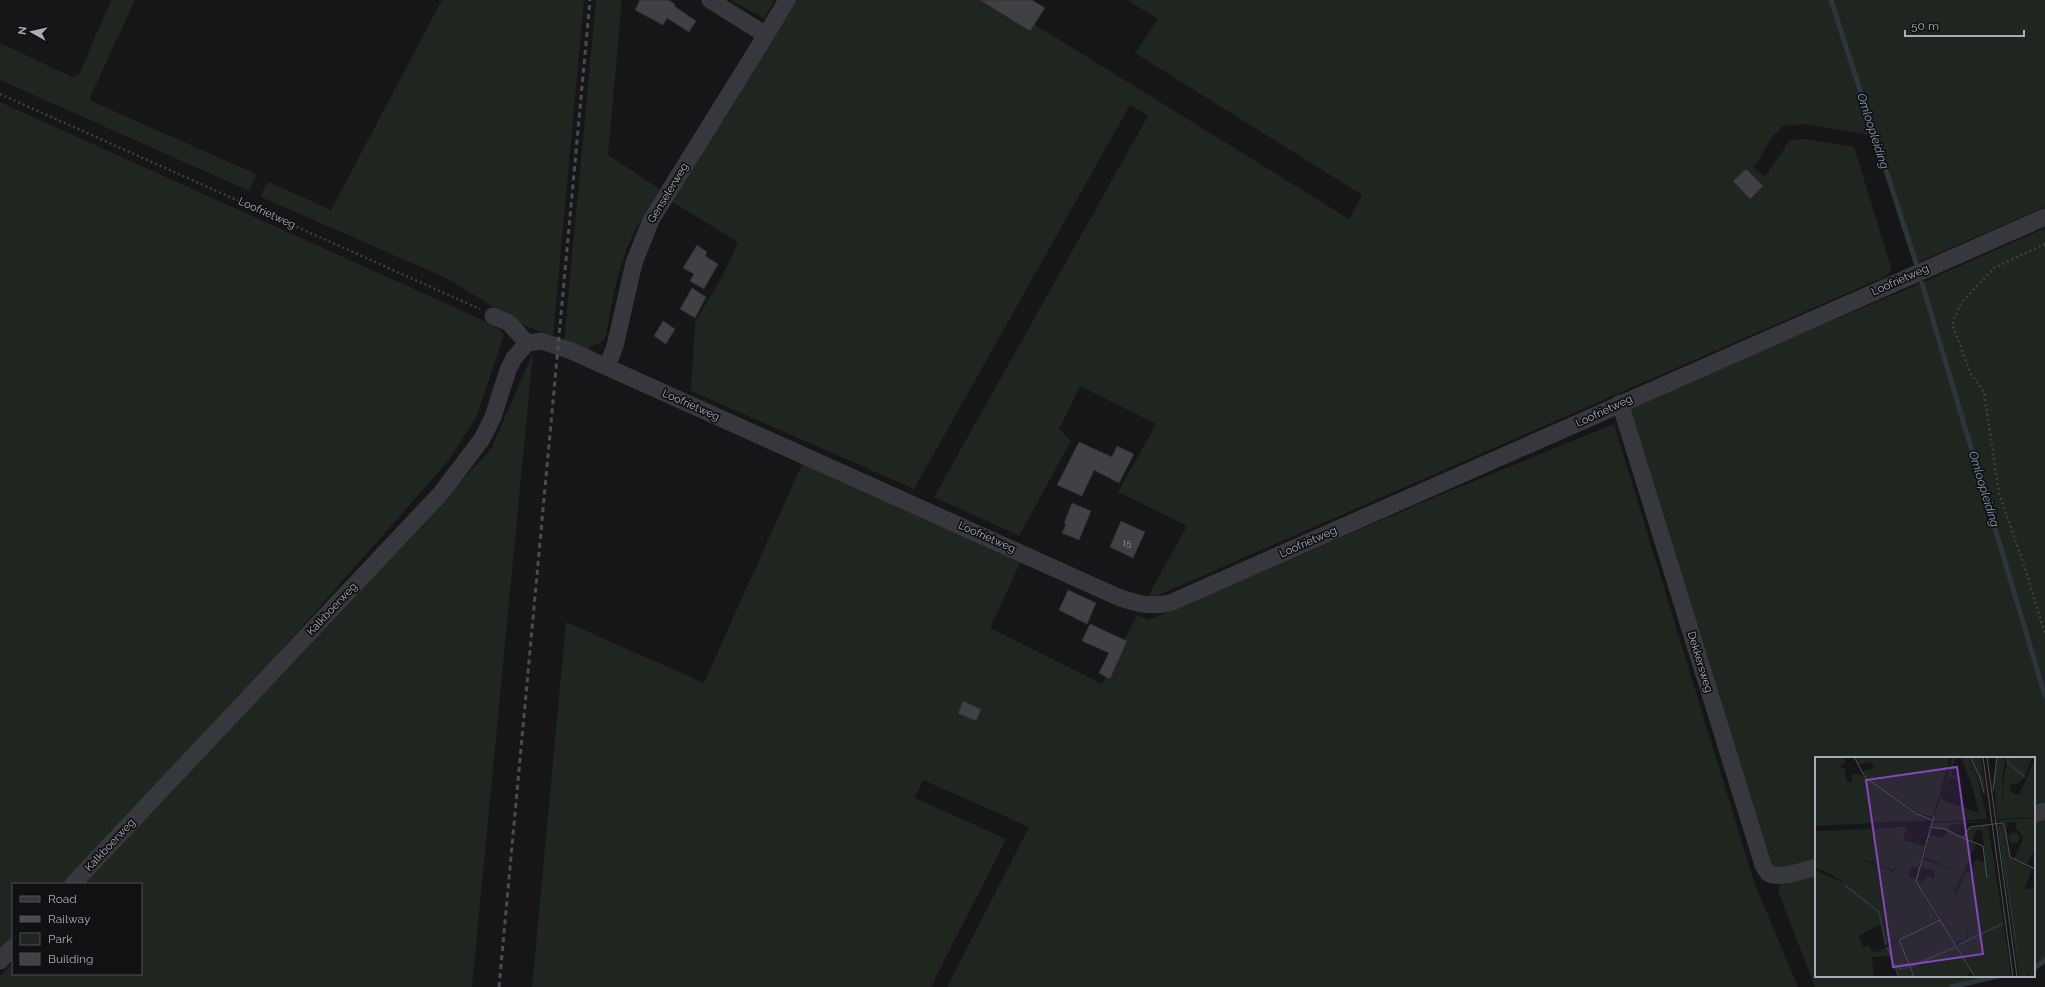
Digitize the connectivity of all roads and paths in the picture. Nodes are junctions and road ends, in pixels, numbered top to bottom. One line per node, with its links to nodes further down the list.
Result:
1 (710, 0): 3 (street)
2 (787, 0): 3 (street, Genselerweg)
3 (766, 35): 9 (street, Genselerweg)
4 (0, 94): 7 (path, Loofrietweg)
5 (2045, 217): 10 (street, Loofrietweg)
6 (2045, 244): 11 (path)
7 (493, 316): 8 (street)
8 (527, 343): 9 (street, Loofrietweg); 15 (street, Kalkboerweg)
9 (607, 367): 10 (street, Loofrietweg)
10 (1620, 403): 14 (street, Dekkersweg)
11 (2045, 635)
12 (2045, 811): 13 (street)
13 (2035, 814)
14 (1815, 867)
15 (74, 883)
16 (12, 949): 17 (street)
17 (0, 961)

